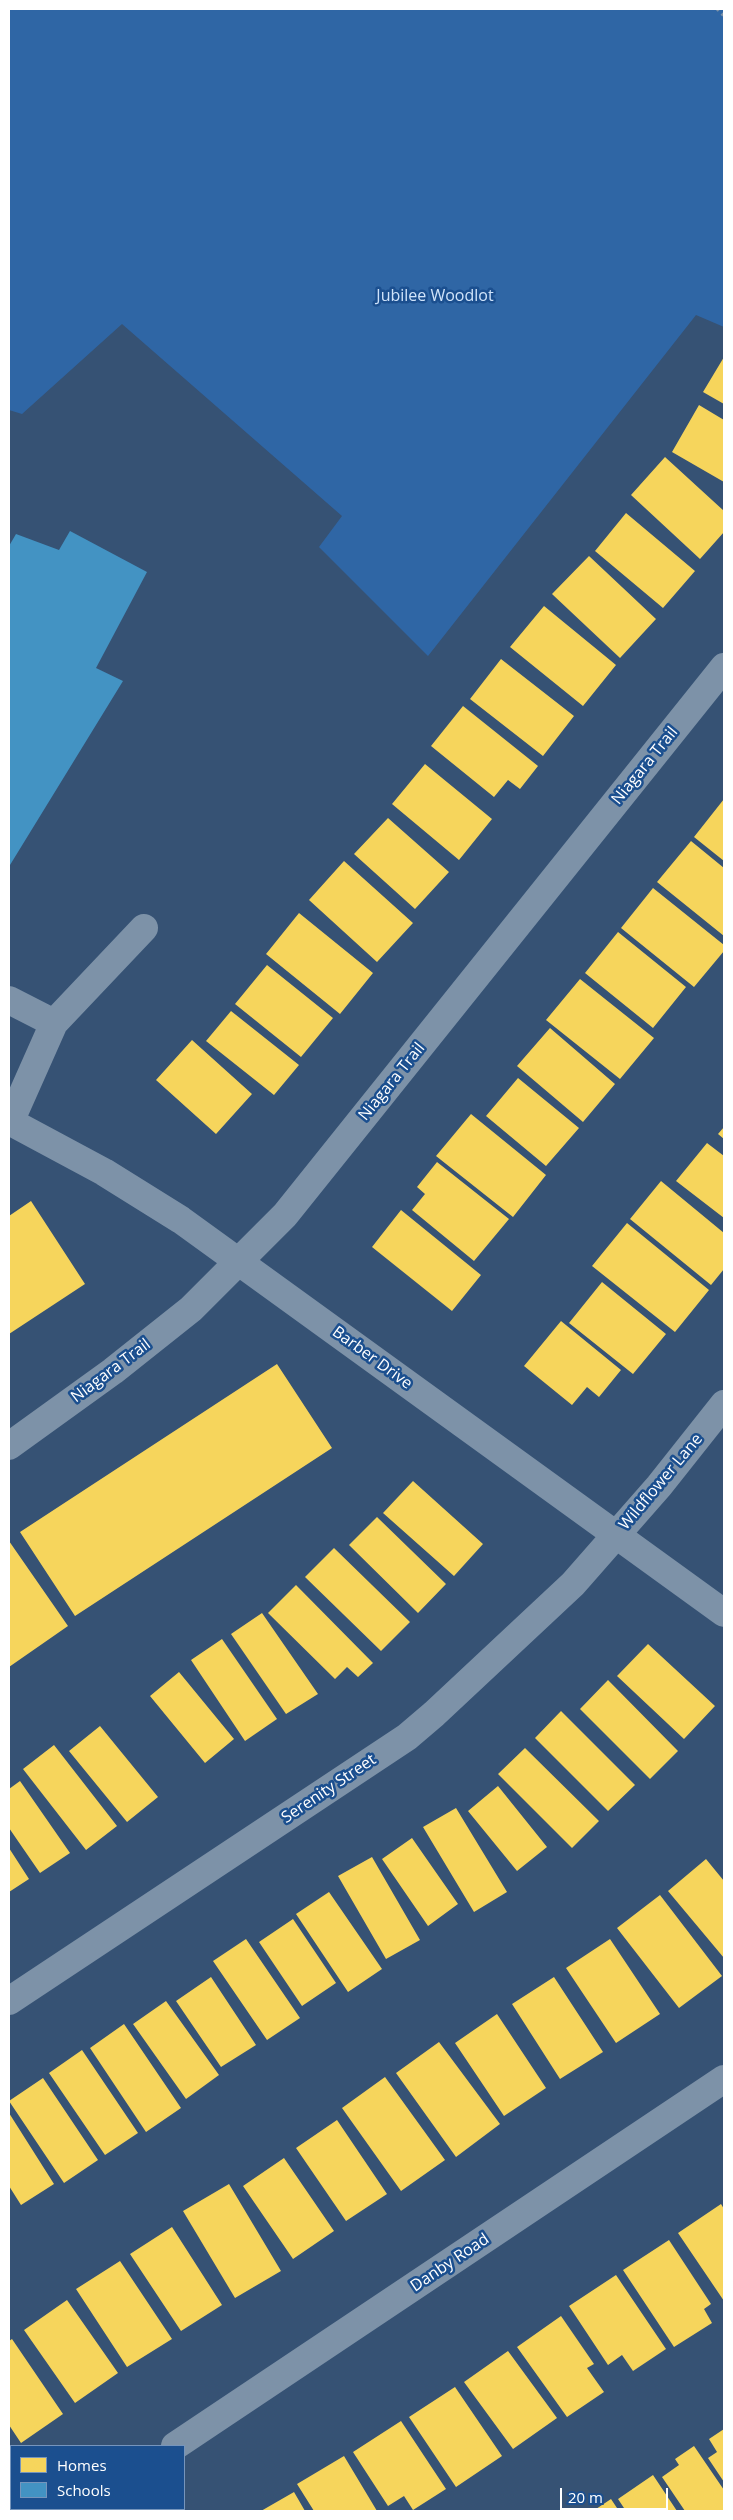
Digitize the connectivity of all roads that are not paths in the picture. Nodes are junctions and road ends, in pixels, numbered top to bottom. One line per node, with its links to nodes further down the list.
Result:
1 (724, 667): 6 (street, Niagara Trail)
2 (144, 928): 4 (street)
3 (9, 1000): 4 (street)
4 (54, 1023): 5 (street)
5 (9, 1121): 6 (street, Barber Drive)
6 (239, 1261): 8 (street, Niagara Trail); 9 (street, Barber Drive)
7 (724, 1404): 9 (street, Wildflower Lane)
8 (9, 1446)
9 (615, 1536): 10 (street, Barber Drive); 11 (street, Serenity Street)
10 (724, 1613)
11 (9, 2001)
12 (724, 2079): 13 (street, Danby Road)
13 (176, 2445)

